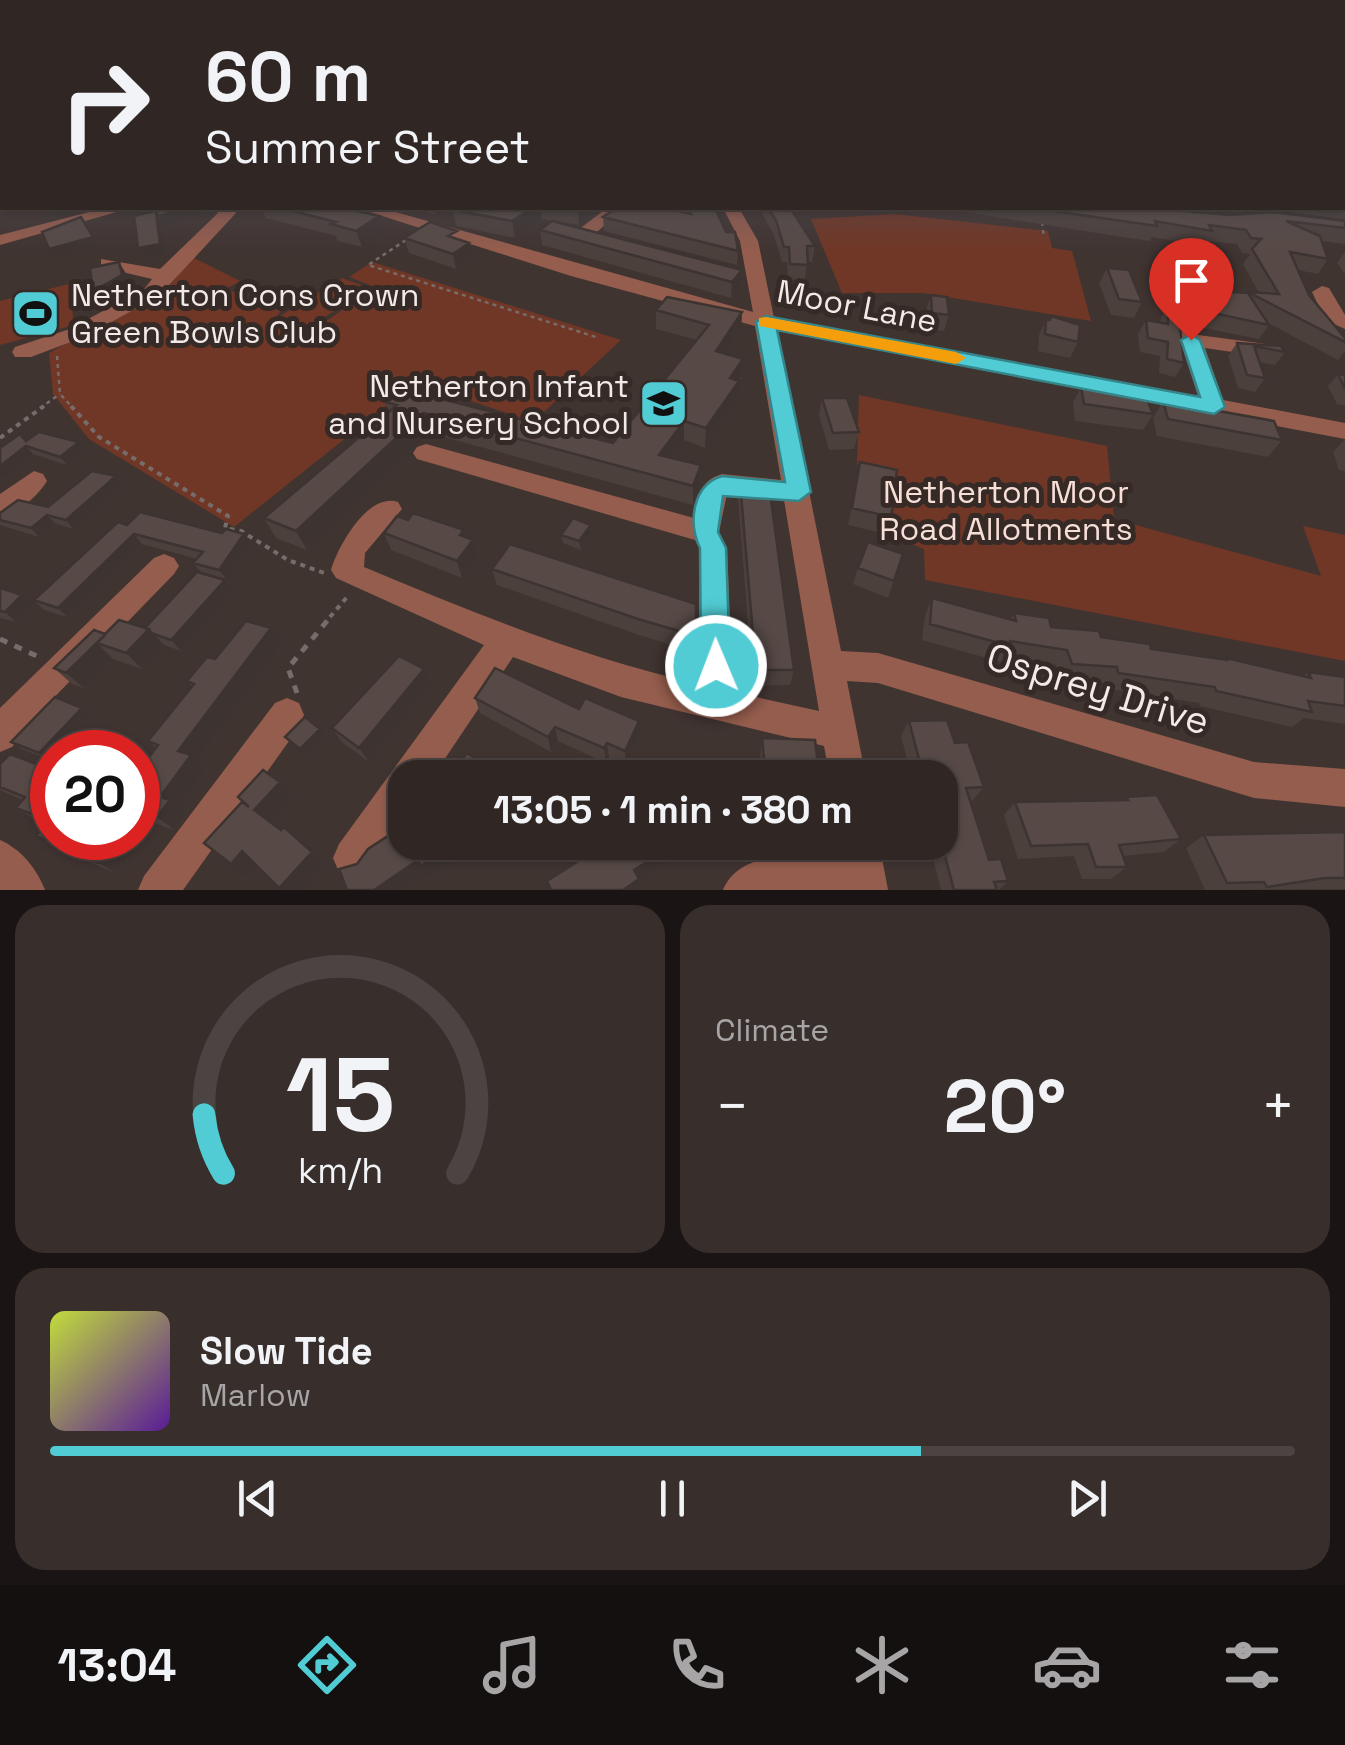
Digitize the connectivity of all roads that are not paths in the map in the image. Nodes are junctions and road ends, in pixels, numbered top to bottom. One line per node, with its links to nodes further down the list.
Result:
1 (224, 210): 11 (street)
2 (373, 210): 9 (street, Moor Lane)
3 (614, 210): 8 (street)
4 (732, 210): 13 (street)
5 (120, 214): 7 (street)
6 (538, 235): 9 (street)
7 (0, 240)
8 (612, 242)
9 (512, 253): 13 (street, Moor Lane)
10 (108, 263): 11 (street)
11 (166, 276): 16 (street)
12 (1322, 292): 14 (street)
13 (766, 322): 17 (street, Moor Lane); 21 (street)
14 (1345, 323)
15 (1266, 350): 17 (street)
16 (24, 352)
17 (1214, 407): 18 (street, Moor Lane)
18 (1345, 432)
19 (426, 453): 24 (street)
20 (34, 481): 22 (street)
21 (799, 492): 24 (street); 27 (street)
22 (0, 509)
23 (388, 509): 26 (street)
24 (705, 532): 28 (street)
25 (164, 566): 31 (street)
26 (506, 640): 28 (street); 32 (street)
27 (828, 665): 30 (street); 34 (street, Osprey Drive)
28 (716, 706): 30 (street)
29 (286, 715): 40 (street)
30 (840, 733): 33 (street)
31 (0, 735)
32 (423, 760)
33 (845, 760)
34 (1345, 788)
35 (388, 808): 36 (street)
36 (353, 858)
37 (0, 860): 39 (street)
38 (864, 868): 41 (street)
39 (25, 890)
40 (158, 890)
41 (743, 890)

